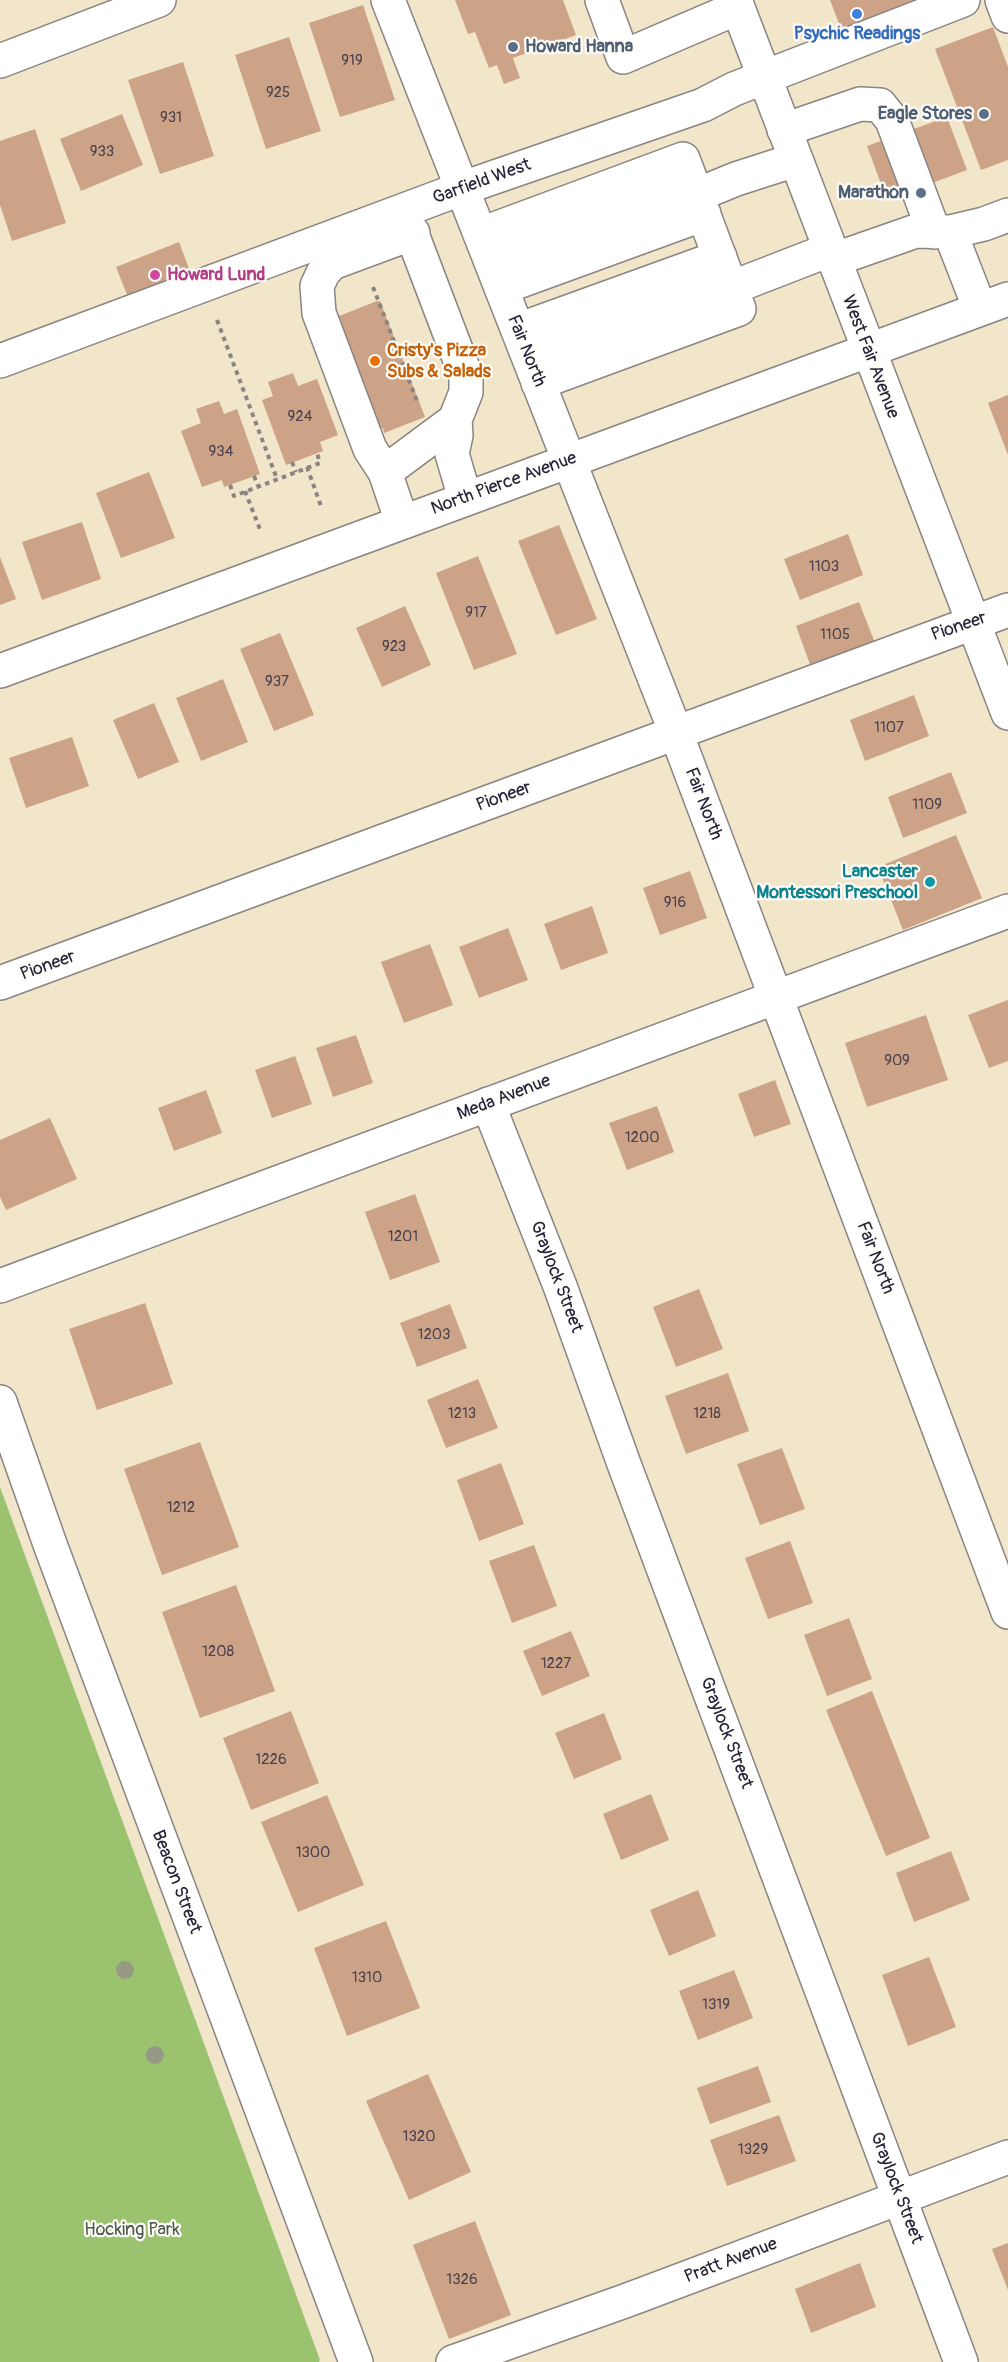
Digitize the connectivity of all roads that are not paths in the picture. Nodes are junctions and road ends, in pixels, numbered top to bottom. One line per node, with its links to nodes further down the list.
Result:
1 (159, 0): 8 (street)
2 (388, 0): 11 (street, Fair North)
3 (602, 0): 6 (street)
4 (963, 0): 9 (street, Garfield West)
5 (1002, 0): 7 (street)
6 (736, 4): 9 (street, West Fair Avenue)
7 (1008, 16)
8 (0, 62)
9 (765, 78): 10 (street, West Fair Avenue); 11 (street, Garfield West)
10 (790, 145): 12 (street); 15 (street); 17 (street, West Fair Avenue)
11 (463, 188): 14 (street, Garfield West); 18 (street, Fair North)
12 (698, 199): 18 (street); 18 (street); 19 (street)
13 (1008, 215): 15 (street)
14 (408, 222): 16 (street, Garfield West); 20 (street); 25 (street)
15 (942, 232): 17 (street); 21 (street)
16 (299, 250): 20 (street); 24 (street, Garfield West)
17 (831, 255): 19 (street); 22 (street, West Fair Avenue)
18 (491, 261): 23 (street, Fair North)
19 (727, 276): 23 (street); 23 (street)
20 (317, 286): 27 (street)
21 (994, 304): 22 (street, North Pierce Avenue)
22 (868, 352): 26 (street, North Pierce Avenue); 31 (street, West Fair Avenue)
23 (528, 356): 26 (street, Fair North)
24 (0, 361)
25 (455, 420): 27 (street); 28 (street)
26 (567, 460): 28 (street, North Pierce Avenue); 34 (street, Fair North)
27 (386, 472): 29 (street)
28 (465, 498): 29 (street, North Pierce Avenue)
29 (402, 522): 32 (street, North Pierce Avenue)
30 (1008, 610): 31 (street, Pioneer)
31 (974, 623): 33 (street, West Fair Avenue); 34 (street, Pioneer)
32 (0, 671)
33 (1008, 713)
34 (676, 733): 36 (street, Pioneer); 37 (street, Fair North)
35 (1008, 911): 37 (street, Meda Avenue)
36 (0, 983)
37 (776, 996): 38 (street, Meda Avenue); 41 (street, Fair North)
38 (488, 1104): 39 (street, Meda Avenue); 43 (street, Graylock Street)
39 (0, 1286)
40 (0, 1402): 44 (street, Beacon Street)
41 (1008, 1612)
42 (1008, 2157): 43 (street, Pratt Avenue)
43 (900, 2197): 45 (street, Pratt Avenue); 46 (street, Graylock Street)
44 (356, 2362)
45 (453, 2362)
46 (961, 2362)

